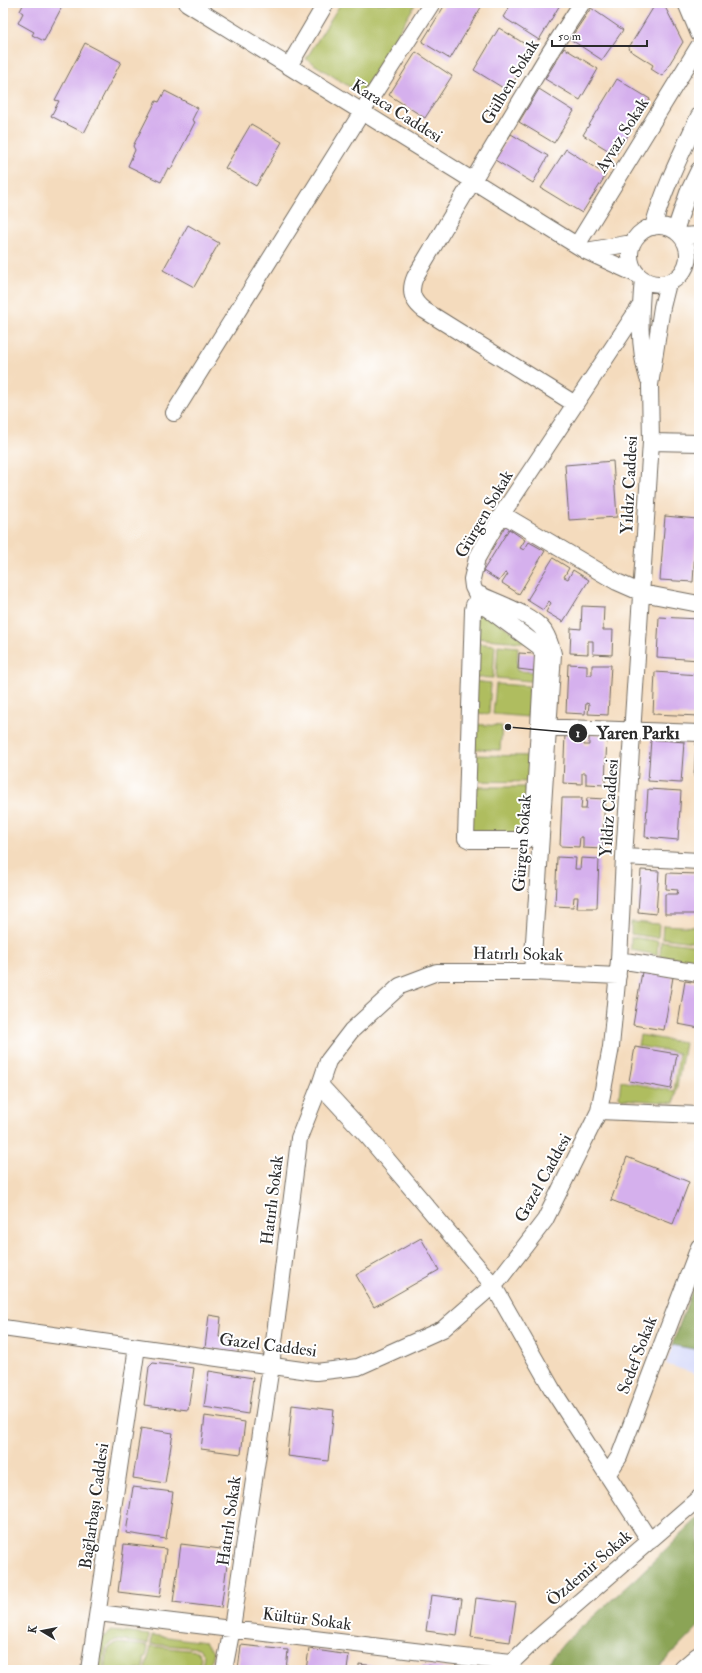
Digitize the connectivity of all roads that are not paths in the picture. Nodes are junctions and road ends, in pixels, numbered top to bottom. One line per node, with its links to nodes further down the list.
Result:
1 (187, 3): 8 (street, Karaca Caddesi)
2 (326, 3): 8 (street)
3 (432, 3): 9 (street)
4 (582, 3): 12 (street, Gülben Sokak)
5 (686, 3): 6 (street)
6 (699, 34)
7 (699, 46): 17 (street, Ayvaz Sokak)
8 (290, 66): 9 (street, Karaca Caddesi)
9 (362, 112): 12 (street, Karaca Caddesi); 25 (street)
10 (699, 116): 13 (street)
11 (699, 170): 14 (street)
12 (472, 181): 17 (street, Karaca Caddesi); 24 (street, Gülben Sokak)
13 (653, 227): 14 (street); 16 (street)
14 (678, 234): 15 (street); 19 (street)
15 (699, 235)
16 (632, 243): 17 (street); 20 (street, Yıldız Caddesi)
17 (582, 248): 20 (street, Karaca Caddesi)
18 (699, 258): 19 (street)
19 (685, 268): 21 (street)
20 (640, 277): 21 (street); 22 (street, Yıldız Caddesi)
21 (668, 282): 23 (street, Yıldız Caddesi)
22 (641, 305): 23 (street, Yıldız Caddesi); 24 (street, Gürgen Sokak)
23 (650, 385): 26 (street, Yıldız Caddesi)
24 (575, 404): 28 (street, Gürgen Sokak)
25 (174, 413)
26 (651, 442): 27 (street); 29 (street, Yıldız Caddesi)
27 (699, 443)
28 (502, 514): 29 (street); 31 (street, Gürgen Sokak)
29 (642, 593): 30 (street); 32 (street, Yıldız Caddesi)
30 (699, 604)
31 (544, 727): 31 (street); 32 (street); 37 (street, Gürgen Sokak)
32 (633, 729): 33 (street); 34 (street, Yıldız Caddesi)
33 (699, 733)
34 (624, 856): 35 (street); 36 (street, Yıldız Caddesi)
35 (699, 862)
36 (619, 968): 37 (street, Hatırlı Sokak); 38 (street, Hatırlı Sokak); 40 (street, Yıldız Caddesi)
37 (532, 972): 39 (street, Hatırlı Sokak)
38 (699, 973)
39 (320, 1085): 43 (street); 46 (street, Hatırlı Sokak)
40 (599, 1112): 41 (street); 43 (street, Gazel Caddesi)
41 (699, 1115)
42 (699, 1247): 47 (street, Sedef Sokak)
43 (493, 1285): 46 (street, Gazel Caddesi); 47 (street)
44 (3, 1328): 45 (street, Gazel Caddesi)
45 (137, 1347): 46 (street, Gazel Caddesi); 50 (street, Bağlarbaşı Caddesi)
46 (271, 1366): 51 (street, Hatırlı Sokak)
47 (607, 1475): 49 (street)
48 (699, 1498): 49 (street, Özdemir Sokak)
49 (650, 1541): 53 (street, Özdemir Sokak)
50 (98, 1613): 51 (street, Kültür Sokak); 54 (street, Bağlarbaşı Caddesi)
51 (232, 1628): 53 (street, Kültür Sokak); 55 (street, Hatırlı Sokak)
52 (699, 1658): 56 (highway)
53 (509, 1666)
54 (89, 1670)
55 (224, 1670)
56 (685, 1670)

